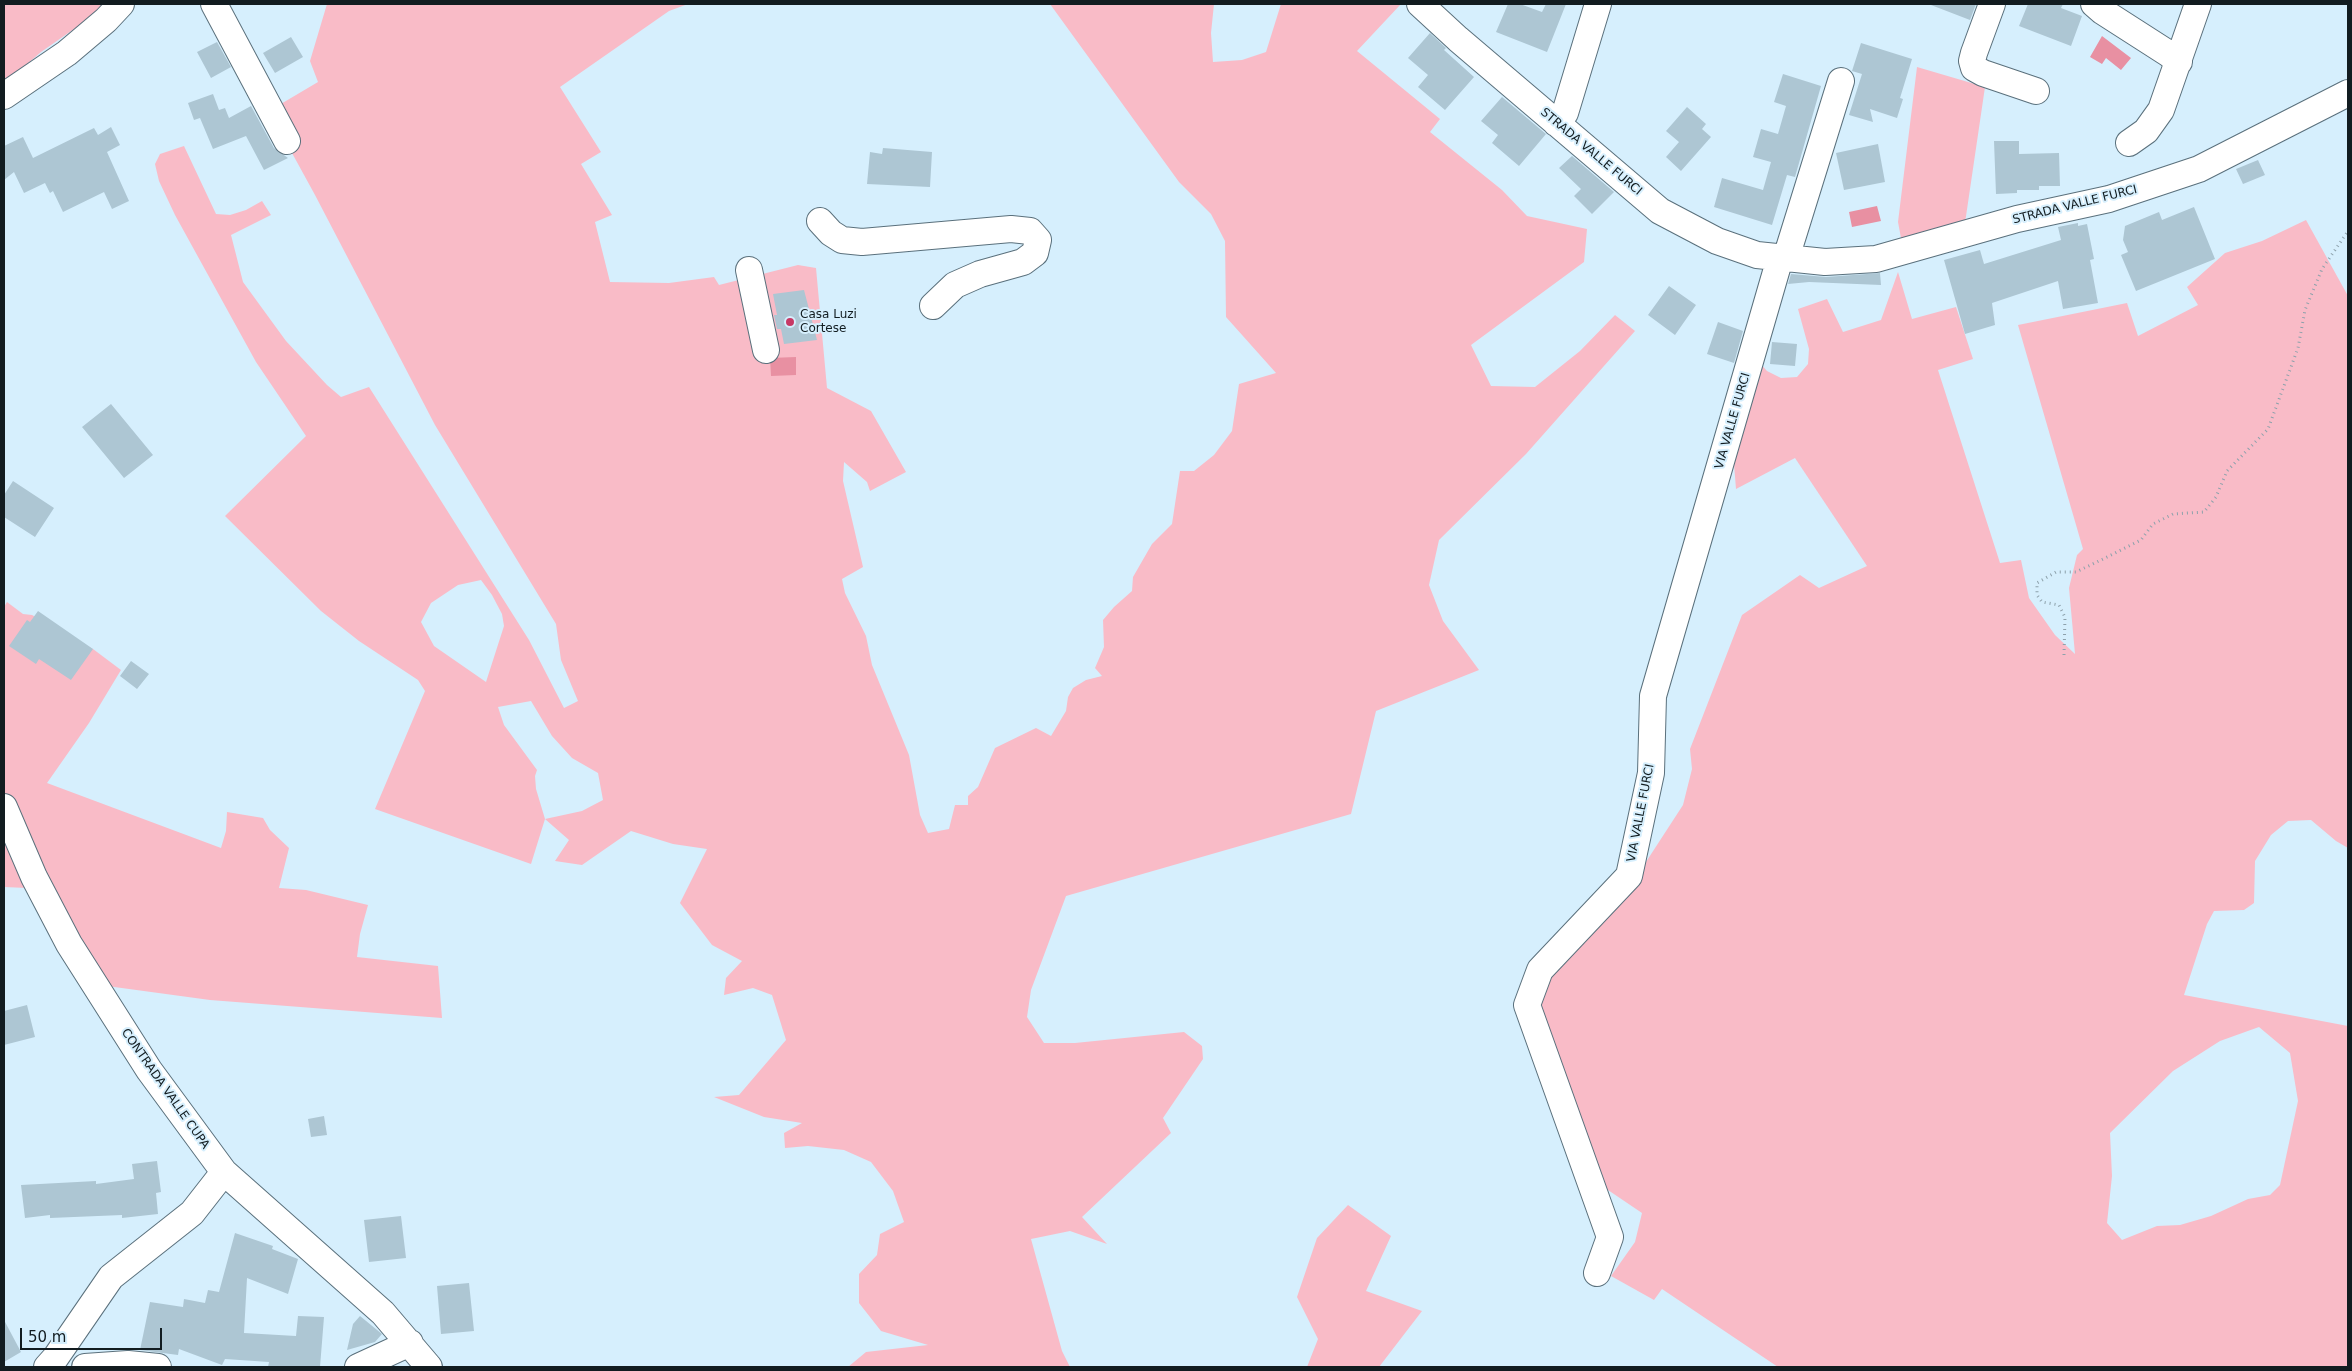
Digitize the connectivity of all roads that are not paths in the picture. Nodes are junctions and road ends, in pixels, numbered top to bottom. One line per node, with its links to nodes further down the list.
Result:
1 (121, 4): 12 (street)
2 (214, 4): 14 (street)
3 (1420, 4): 13 (street, STRADA VALLE FURCI)
4 (1598, 4): 13 (street)
5 (1992, 4): 10 (street)
6 (2094, 4): 8 (street)
7 (2198, 4): 8 (street)
8 (2179, 62): 15 (street)
9 (1841, 81): 17 (street)
10 (2036, 91)
11 (2348, 93): 17 (street, STRADA VALLE FURCI)
12 (4, 96)
13 (1556, 123): 17 (street, STRADA VALLE FURCI)
14 (287, 141)
15 (2129, 143)
16 (820, 221): 19 (street)
17 (1783, 258): 23 (street, VIA VALLE FURCI)
18 (749, 270): 20 (street)
19 (933, 306)
20 (766, 350)
21 (4, 807): 22 (street, CONTRADA VALLE CUPA)
22 (224, 1172): 24 (street, CONTRADA VALLE CUPA); 25 (street)
23 (1597, 1273)
24 (410, 1343): 28 (street); 29 (street, CONTRADA VALLE CUPA)
25 (48, 1367)
26 (85, 1367): 27 (street)
27 (158, 1367)
28 (358, 1367)
29 (429, 1367)

